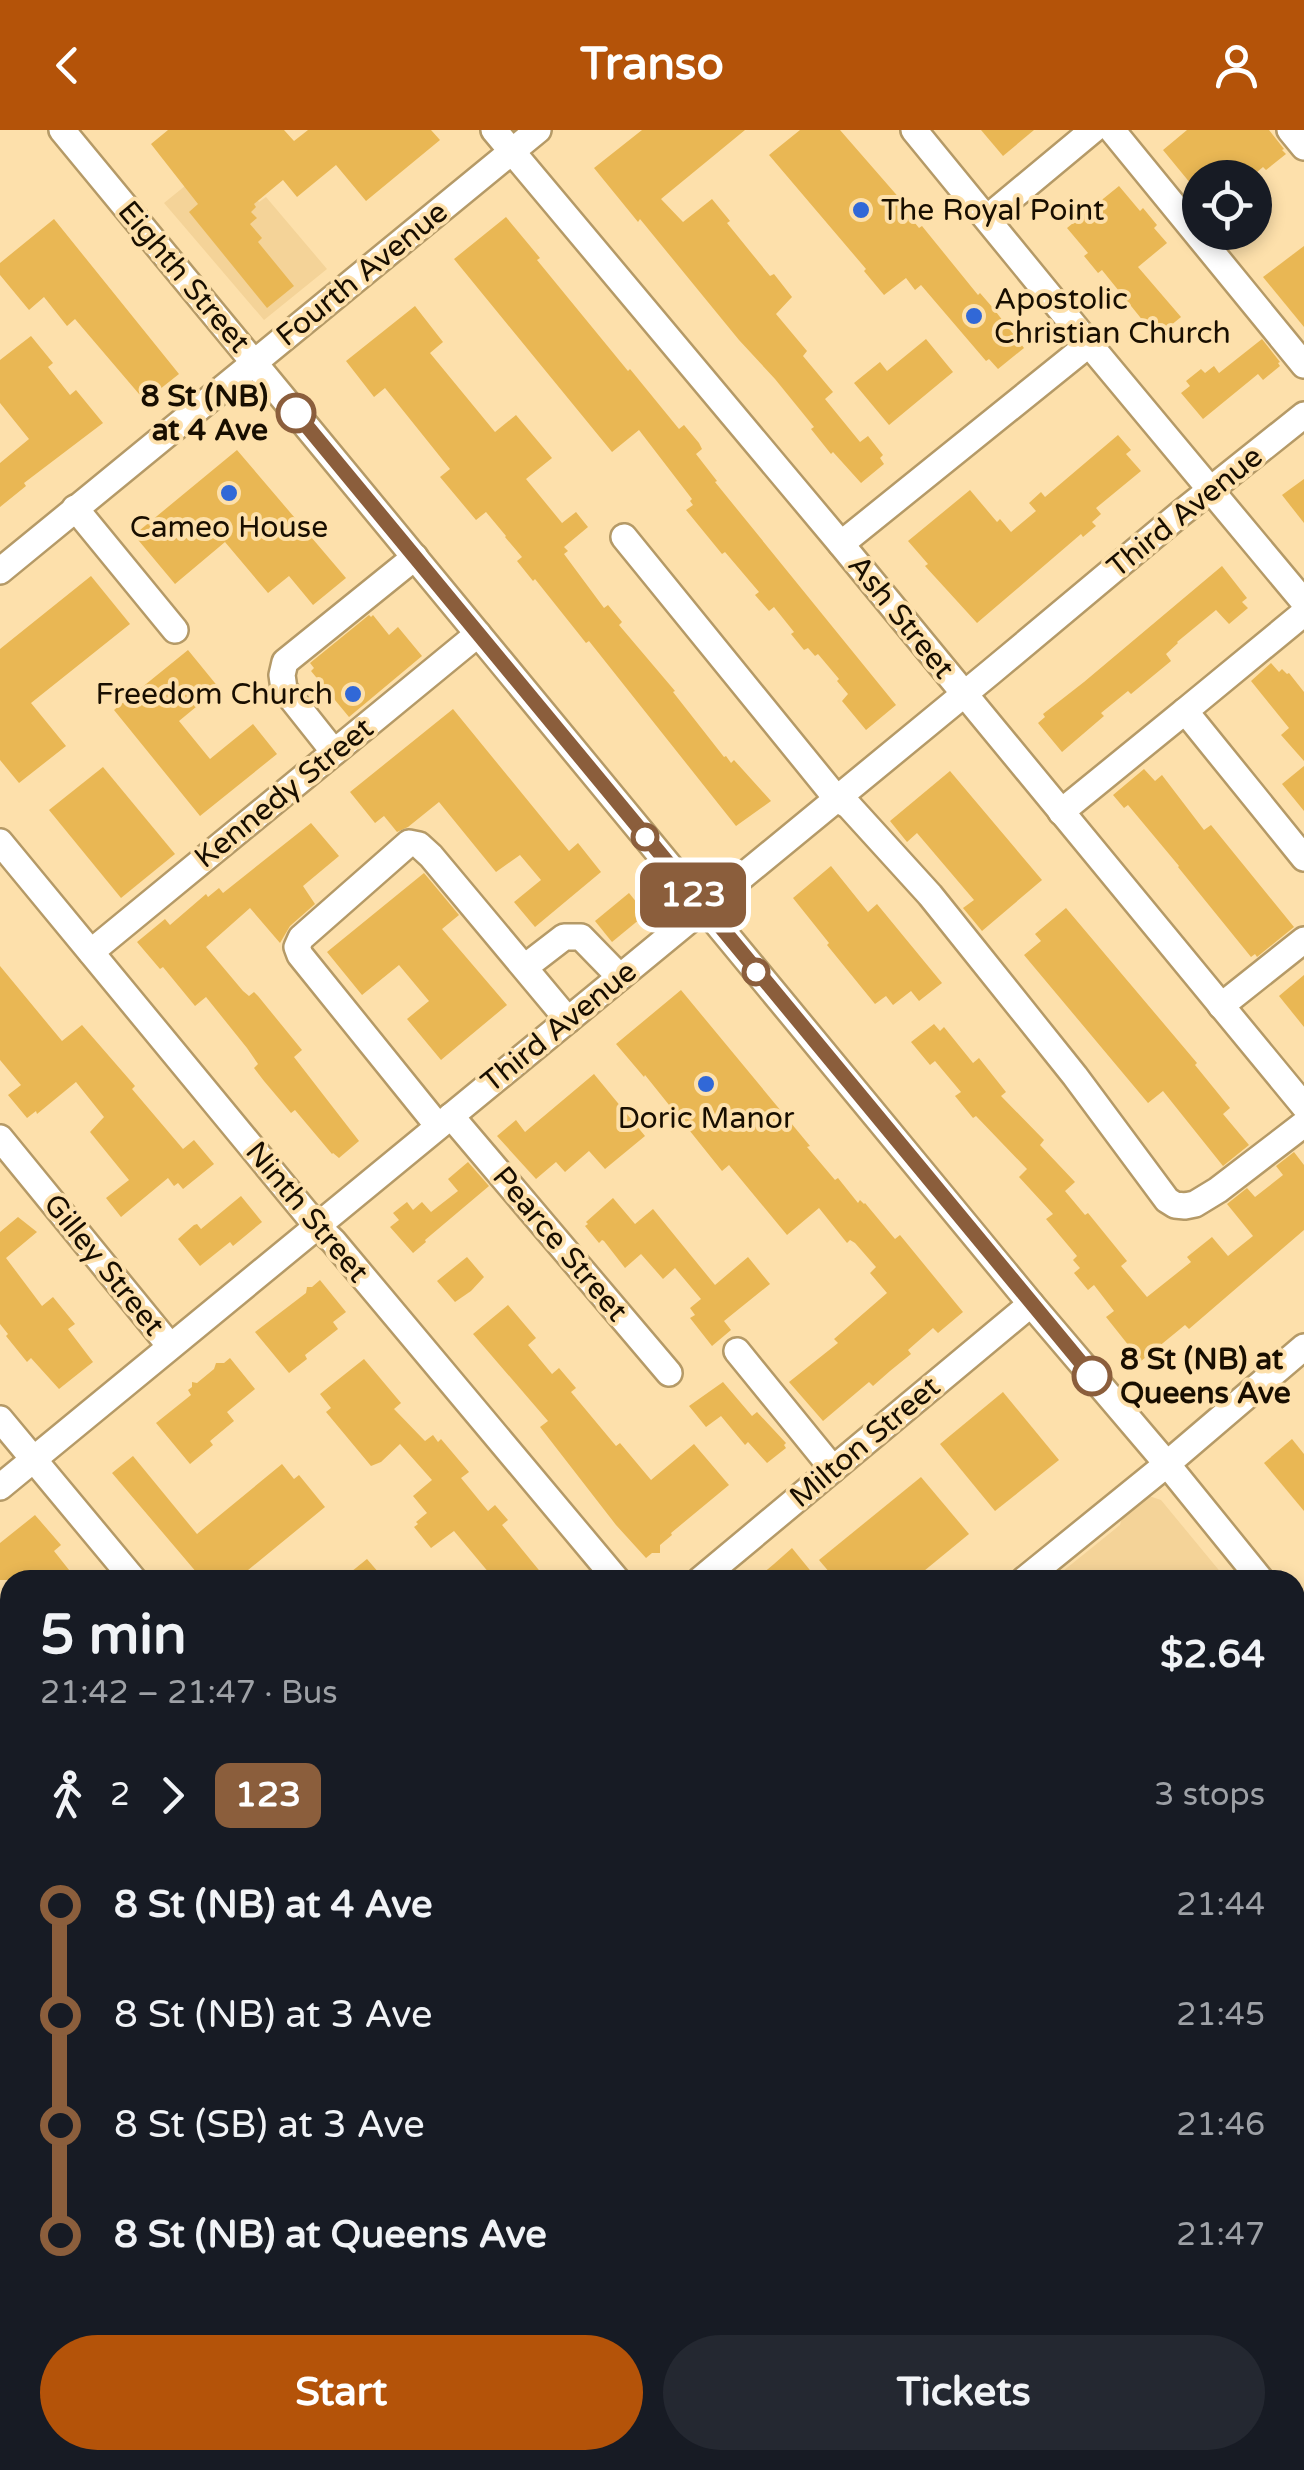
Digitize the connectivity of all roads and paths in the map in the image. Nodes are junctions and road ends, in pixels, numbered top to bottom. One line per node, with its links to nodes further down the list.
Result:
1 (62, 130): 12 (street, Eighth Street)
2 (494, 130): 9 (street, Ash Street)
3 (538, 130): 9 (street, Fourth Avenue)
4 (914, 130): 10 (street)
5 (1093, 130): 10 (street)
6 (1112, 130): 13 (street)
7 (1290, 130): 8 (street)
8 (1304, 147)
9 (512, 152): 12 (street, Fourth Avenue); 18 (street, Ash Street)
10 (987, 218): 11 (street)
11 (1089, 344): 15 (street); 18 (street)
12 (254, 362): 16 (street, Fourth Avenue); 19 (street, Eighth Street)
13 (1304, 364)
14 (1304, 415): 15 (street, Third Avenue)
15 (1211, 490): 21 (street); 25 (street, Third Avenue)
16 (75, 508): 20 (street, Fourth Avenue); 23 (street)
17 (624, 537): 28 (street)
18 (842, 544): 25 (street, Ash Street)
19 (415, 557): 24 (street, Eighth Street); 27 (street)
20 (0, 571)
21 (1304, 602)
22 (1304, 613): 26 (street)
23 (176, 630)
24 (478, 634): 27 (street, Kennedy Street); 32 (street, Eighth Street)
25 (964, 694): 28 (street, Third Avenue); 29 (street, Ash Street)
26 (1186, 712): 29 (street); 31 (street)
27 (334, 752): 34 (street, Kennedy Street)
28 (836, 799): 32 (street, Third Avenue); 41 (street)
29 (1061, 812): 37 (street, Ash Street)
30 (0, 842): 34 (street, Ninth Street)
31 (1304, 858)
32 (704, 908): 36 (street, Third Avenue); 44 (street, Eighth Street)
33 (1304, 940): 37 (street)
34 (91, 952): 43 (street, Ninth Street)
35 (524, 967): 36 (street); 38 (street); 40 (street, Pearce Street)
36 (620, 977): 38 (street, Third Avenue)
37 (1221, 1006): 39 (street, Ash Street)
38 (568, 1020): 40 (street, Third Avenue)
39 (1304, 1106)
40 (444, 1121): 43 (street, Third Avenue); 48 (street, Pearce Street)
41 (1304, 1124)
42 (0, 1138): 45 (street, Gilley Street)
43 (316, 1225): 45 (street, Third Avenue); 55 (street, Ninth Street)
44 (1030, 1304): 51 (street, Eighth Street); 52 (street, Milton Street)
45 (170, 1346): 50 (street, Third Avenue)
46 (1304, 1347): 51 (street)
47 (737, 1351): 52 (street)
48 (669, 1373)
49 (0, 1419): 50 (street)
50 (33, 1458): 53 (street, Third Avenue); 54 (street)
51 (1167, 1464): 57 (street); 58 (street, Eighth Street)
52 (833, 1469): 56 (street, Milton Street)
53 (0, 1487)
54 (126, 1570)
55 (610, 1570)
56 (712, 1570)
57 (1036, 1570)
58 (1254, 1570)

